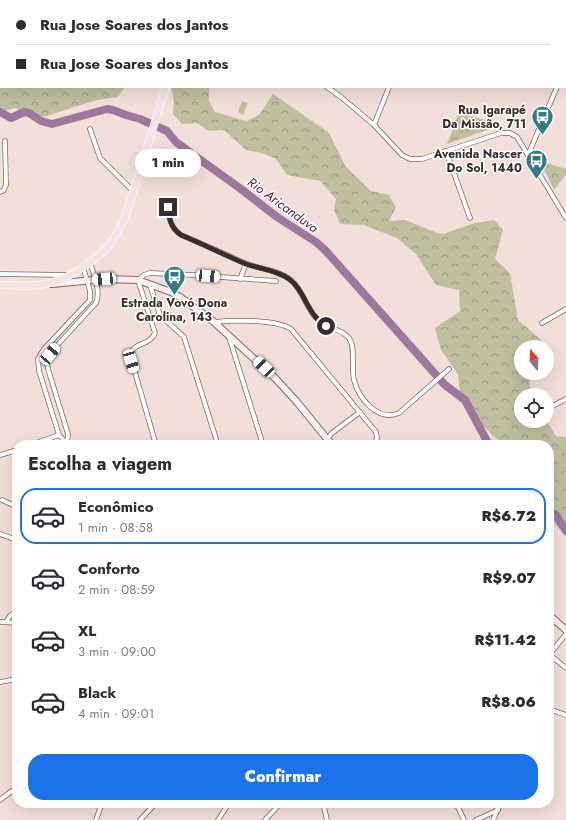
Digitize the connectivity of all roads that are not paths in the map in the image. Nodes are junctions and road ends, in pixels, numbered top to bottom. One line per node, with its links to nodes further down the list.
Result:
1 (166, 88): 10 (main road)
2 (328, 88): 5 (street)
3 (389, 88): 5 (street)
4 (557, 88): 9 (street)
5 (374, 125): 8 (street)
6 (90, 129): 10 (street)
7 (5, 141): 11 (street)
8 (446, 151): 9 (street); 15 (street)
9 (528, 155): 14 (street)
10 (133, 191): 18 (main road)
11 (0, 192)
12 (566, 206): 14 (street)
13 (168, 207): 17 (street)
14 (559, 207): 16 (street)
15 (470, 218)
16 (566, 218)
17 (246, 264): 22 (street); 33 (street)
18 (86, 265): 20 (main road); 21 (street); 24 (street)
19 (0, 274): 20 (street)
20 (69, 275): 27 (main road)
21 (95, 279): 23 (street); 24 (street); 41 (street)
22 (240, 279): 23 (street); 25 (street)
23 (138, 280): 28 (street); 42 (street)
24 (88, 281): 27 (street); 37 (street)
25 (276, 281)
26 (0, 285): 27 (main road)
27 (45, 285)
28 (150, 285): 30 (street); 43 (street)
29 (566, 309): 31 (street)
30 (214, 322): 32 (street); 36 (street)
31 (542, 323)
32 (228, 334): 38 (street); 44 (street)
33 (449, 369)
34 (566, 399): 35 (street)
35 (554, 405)
36 (360, 412): 38 (street); 45 (street)
37 (59, 435): 39 (street); 40 (street)
38 (326, 439)
39 (44, 440)
40 (64, 440)
41 (68, 440)
42 (155, 440)
43 (216, 440)
44 (261, 440)
45 (376, 440)
46 (12, 452): 47 (street)
47 (0, 456)
48 (2, 500): 49 (street)
49 (12, 505)
50 (0, 534): 51 (street)
51 (12, 538)
52 (12, 614): 54 (street)
53 (554, 619): 55 (street)
54 (3, 622)
55 (566, 630)
56 (566, 634): 57 (street)
57 (554, 649)
58 (554, 659): 59 (street)
59 (566, 668)
60 (12, 680): 61 (street)
61 (0, 682)
62 (554, 711): 63 (street)
63 (566, 715)
64 (12, 791): 65 (street)
65 (0, 800)
66 (100, 808): 73 (street)
67 (151, 808): 74 (street)
68 (226, 808): 75 (street)
69 (276, 808): 76 (street)
70 (324, 808): 77 (street)
71 (458, 808): 78 (street)
72 (498, 810): 79 (street); 80 (street)
73 (96, 820)
74 (140, 820)
75 (218, 820)
76 (265, 820)
77 (327, 820)
78 (464, 820)
79 (476, 820)
80 (493, 820)

